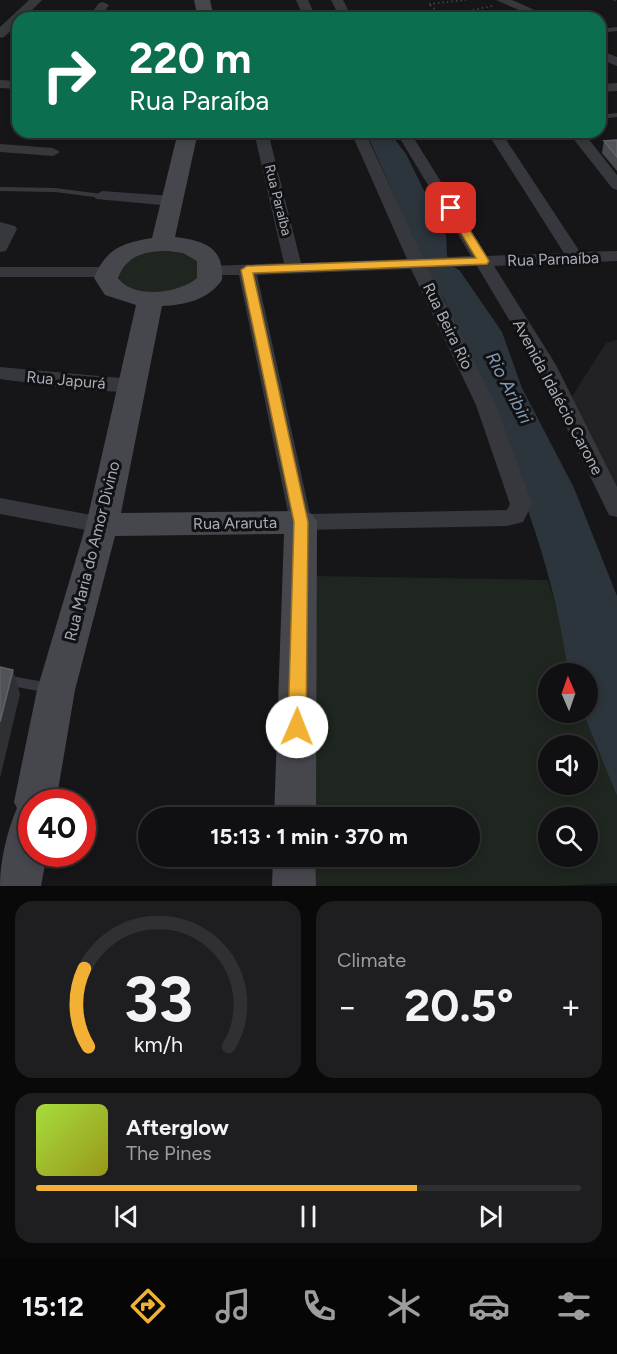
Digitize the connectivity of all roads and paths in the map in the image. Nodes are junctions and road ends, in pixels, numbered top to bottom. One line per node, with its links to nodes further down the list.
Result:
1 (36, 0): 5 (street)
2 (466, 0): 7 (path)
3 (504, 1): 8 (path); 9 (street)
4 (104, 4): 6 (street)
5 (22, 12)
6 (98, 12)
7 (438, 12)
8 (463, 12)
9 (532, 12)
10 (187, 138): 21 (street)
11 (262, 138): 29 (street, Rua Paraíba)
12 (361, 138): 28 (street, Rua Beira Rio)
13 (407, 138): 27 (street, Avenida Idalécio Carone)
14 (498, 138): 26 (street)
15 (580, 138): 18 (street)
16 (0, 148): 17 (street)
17 (53, 152)
18 (617, 185)
19 (0, 189): 20 (lane)
20 (102, 196): 21 (street)
21 (172, 201): 23 (street)
22 (0, 227): 24 (street)
23 (162, 244): 31 (street); 33 (street)
24 (0, 247)
25 (617, 256): 26 (street, Rua Parnaíba)
26 (575, 258): 27 (street, Rua Parnaíba)
27 (483, 261): 28 (street, Rua Parnaíba); 38 (street, Avenida Idalécio Carone)
28 (419, 263): 29 (street); 39 (street, Rua Beira Rio)
29 (294, 268): 30 (street)
30 (247, 270): 31 (street); 40 (street)
31 (212, 271): 34 (street)
32 (0, 272): 33 (street)
33 (107, 272): 34 (street)
34 (150, 300): 36 (street, Rua Maria do Amor Divino)
35 (0, 374): 36 (street, Rua Japurá)
36 (132, 385): 41 (street, Rua Maria do Amor Divino)
37 (0, 506): 41 (street, Rua Araruta)
38 (617, 509)
39 (507, 518): 40 (street, Rua Araruta)
40 (301, 522): 41 (street, Rua Araruta); 45 (street)
41 (102, 525): 43 (street, Rua Maria do Amor Divino)
42 (0, 679): 43 (lane)
43 (56, 690): 44 (street, Rua Maria do Amor Divino)
44 (37, 789)
45 (295, 807)
46 (23, 867): 48 (street)
47 (294, 867): 49 (street)
48 (19, 886)
49 (294, 886)

